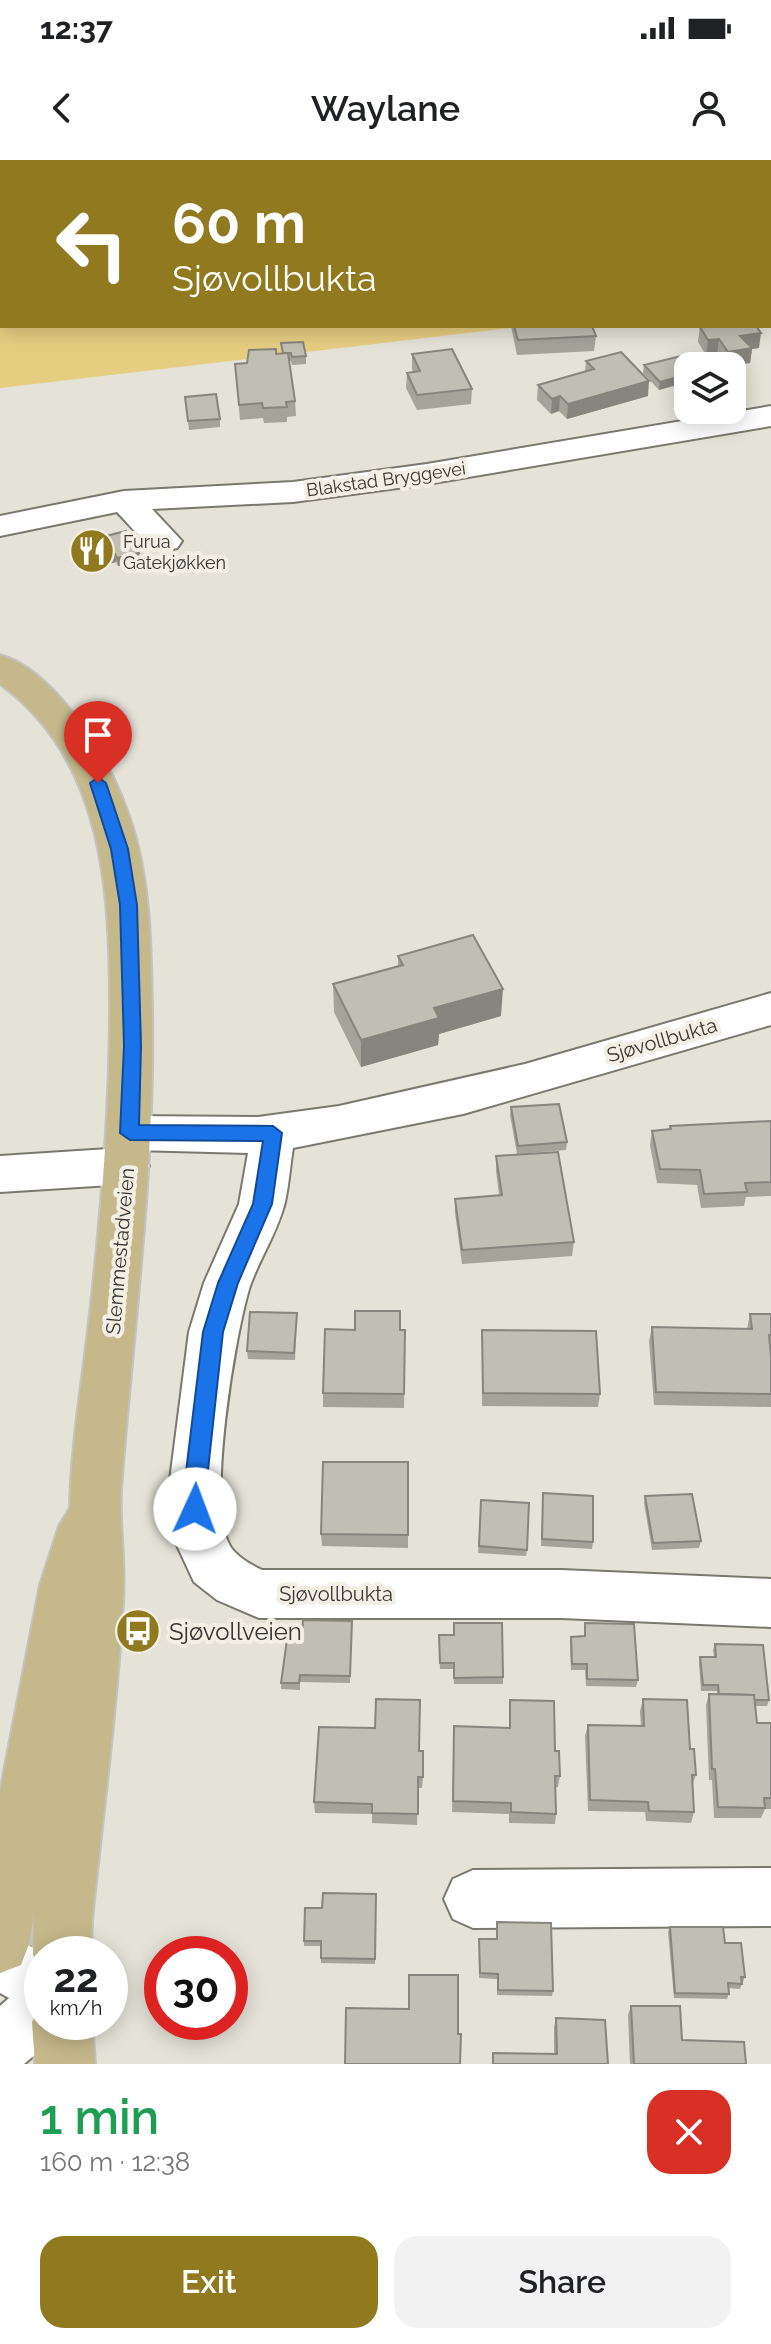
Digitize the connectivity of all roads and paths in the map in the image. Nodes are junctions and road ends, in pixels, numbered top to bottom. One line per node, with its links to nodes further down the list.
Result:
1 (771, 416): 2 (street, Blakstad Bryggevei)
2 (124, 501): 3 (street, Blakstad Bryggevei); 4 (street)
3 (0, 526)
4 (165, 541)
5 (0, 667): 8 (main road, Slemmestadveien)
6 (771, 1009): 7 (street, Sjøvollbukta)
7 (273, 1133): 8 (street, Sjøvollbukta); 11 (street, Sjøvollbukta)
8 (128, 1149): 9 (street, Sjøvollbukta); 10 (main road, Slemmestadveien)
9 (0, 1174)
10 (96, 1493): 14 (main road, Slemmestadveien); 15 (main road, Slemmestadveien)
11 (771, 1603)
12 (771, 1897): 13 (street)
13 (473, 1899)
14 (63, 1936)
15 (0, 1944)
16 (0, 1961): 17 (street)
17 (24, 1974)
18 (24, 2025): 20 (street)
19 (63, 2040): 21 (main road)
20 (0, 2045)
21 (65, 2064)

